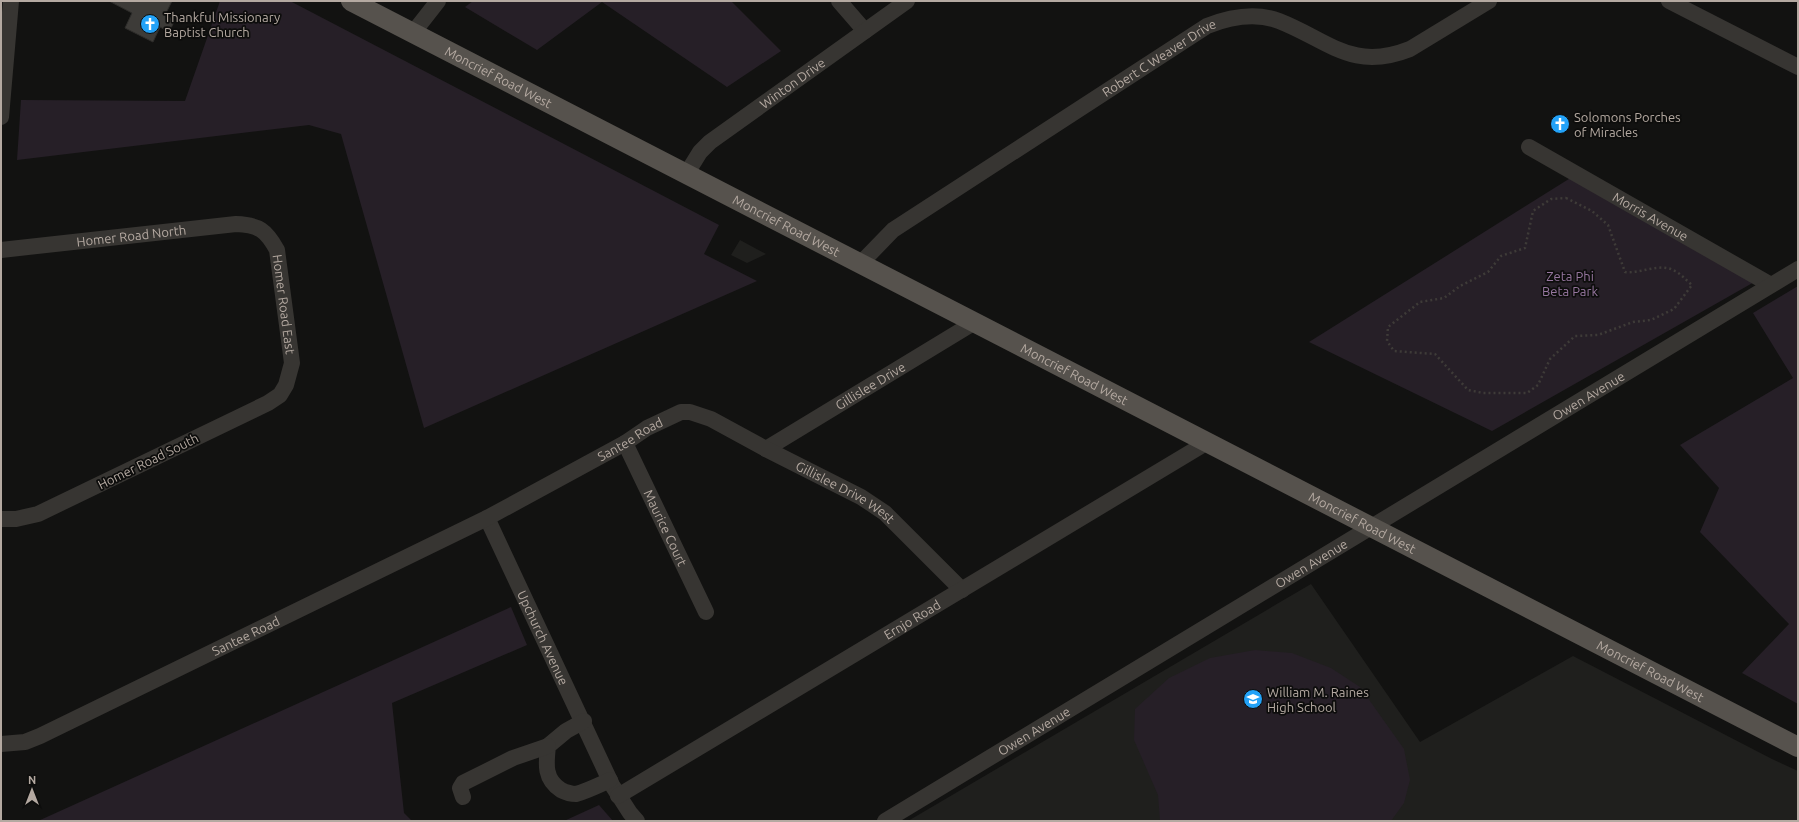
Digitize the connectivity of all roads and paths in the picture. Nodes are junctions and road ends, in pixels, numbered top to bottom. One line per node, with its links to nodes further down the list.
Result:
1 (11, 1): 8 (street)
2 (352, 1): 10 (main road, Moncrief Road West)
3 (438, 1): 10 (street)
4 (839, 1): 9 (street)
5 (907, 1): 9 (street, Winton Drive)
6 (1489, 1): 18 (street, Robert C Weaver Drive)
7 (1669, 1): 11 (street)
8 (5, 27): 12 (street)
9 (865, 31): 14 (street, Winton Drive)
10 (413, 33): 14 (main road, Moncrief Road West)
11 (1798, 67)
12 (1, 117)
13 (1529, 147): 20 (street, Morris Avenue)
14 (687, 173): 18 (main road, Moncrief Road West)
15 (1566, 198): 15 (path)
16 (260, 228): 17 (street, Homer Road North); 22 (street, Homer Road East)
17 (1, 250)
18 (861, 263): 21 (main road, Moncrief Road West)
19 (1798, 269): 20 (street, Owen Avenue)
20 (1771, 285): 29 (street, Owen Avenue)
21 (975, 322): 25 (main road, Moncrief Road West); 26 (street, Gillislee Drive)
22 (286, 385): 28 (street, Homer Road South)
23 (711, 419): 24 (street, Santee Road); 26 (street, Gillislee Drive West)
24 (625, 443): 27 (street, Santee Road); 31 (street, Maurice Court)
25 (1206, 443): 29 (main road, Moncrief Road West); 30 (street, Ernjo Road)
26 (766, 449): 30 (street, Gillislee Drive West)
27 (487, 518): 32 (street, Upchurch Avenue); 33 (street, Santee Road)
28 (1, 519)
29 (1370, 528): 35 (main road, Moncrief Road West); 40 (street, Owen Avenue)
30 (962, 590): 37 (street, Ernjo Road)
31 (706, 612)
32 (584, 721): 34 (street); 36 (street, Upchurch Avenue)
33 (1, 744)
34 (548, 746): 36 (street); 38 (street)
35 (1798, 747)
36 (610, 780): 37 (street, Upchurch Avenue)
37 (618, 796): 39 (street, Upchurch Avenue)
38 (463, 797)
39 (637, 821)
40 (886, 821)

